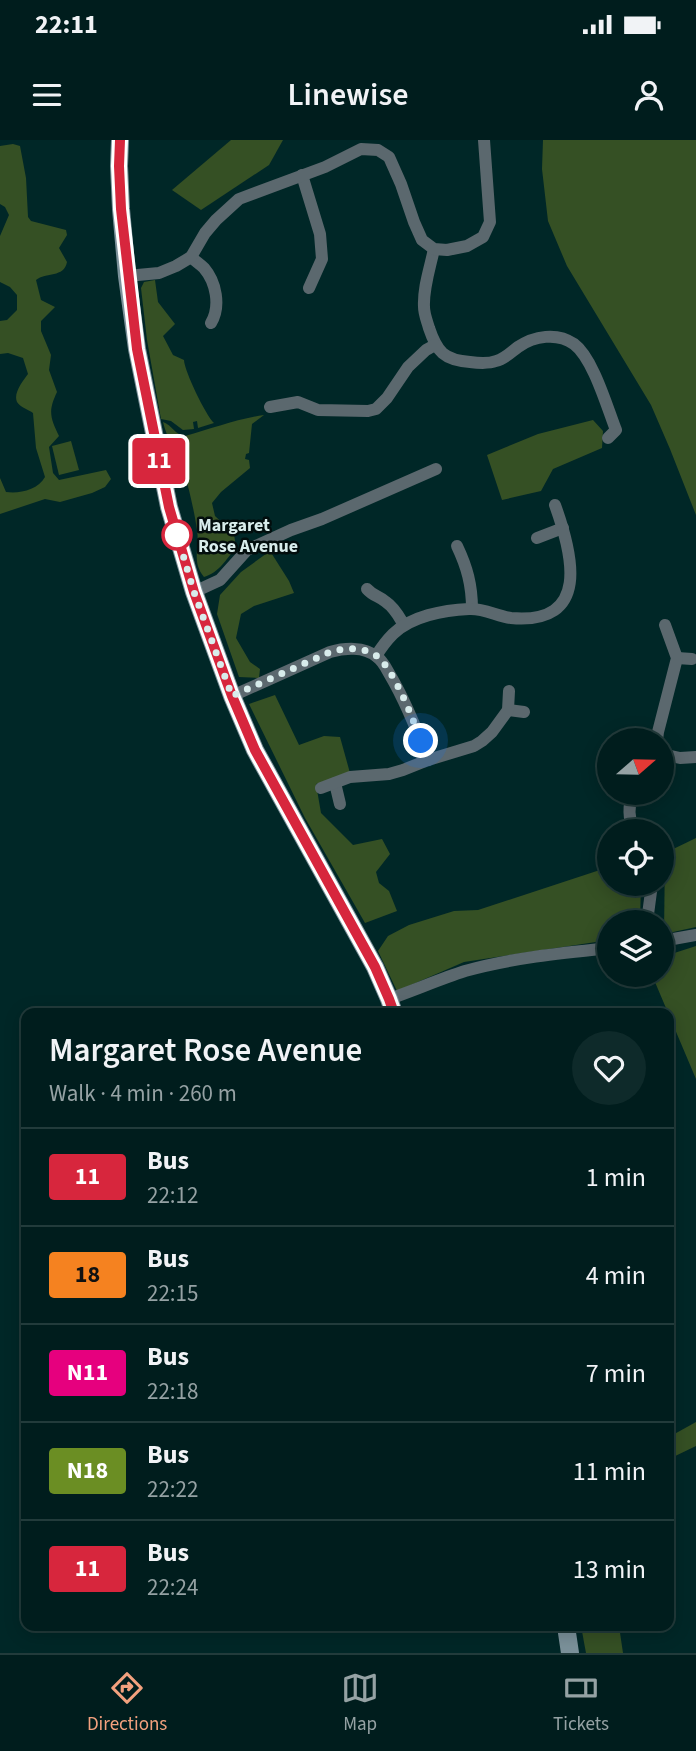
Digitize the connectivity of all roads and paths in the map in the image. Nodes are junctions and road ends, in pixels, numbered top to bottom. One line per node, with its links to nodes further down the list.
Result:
1 (120, 140): 6 (main road)
2 (484, 140): 4 (street)
3 (302, 176): 4 (street); 5 (street); 7 (street)
4 (435, 249): 9 (street)
5 (191, 257): 6 (street); 8 (street)
6 (127, 276): 19 (main road)
7 (309, 288)
8 (211, 323)
9 (435, 345): 10 (street); 11 (street)
10 (270, 407)
11 (608, 438)
12 (436, 469): 19 (street)
13 (555, 505): 14 (street)
14 (563, 528): 15 (street); 21 (street)
15 (537, 538)
16 (456, 555): 21 (street)
17 (367, 589): 20 (street)
18 (393, 589): 20 (street)
19 (194, 592): 28 (main road)
20 (384, 599): 22 (street)
21 (472, 609): 22 (street)
22 (404, 625): 24 (street)
23 (665, 625): 25 (street)
24 (376, 656): 28 (street); 34 (street)
25 (677, 658): 26 (street); 31 (street)
26 (692, 659)
27 (509, 691): 29 (street)
28 (232, 696): 41 (main road)
29 (508, 710): 30 (street); 34 (street)
30 (524, 712)
31 (659, 728)
32 (674, 757): 33 (street)
33 (696, 757)
34 (428, 760): 35 (street)
35 (335, 783): 36 (street); 37 (street)
36 (321, 789)
37 (340, 804)
38 (696, 935): 39 (street)
39 (674, 939)
40 (597, 949): 41 (street)
41 (392, 1006)
42 (567, 1631): 43 (main road)
43 (570, 1653)

